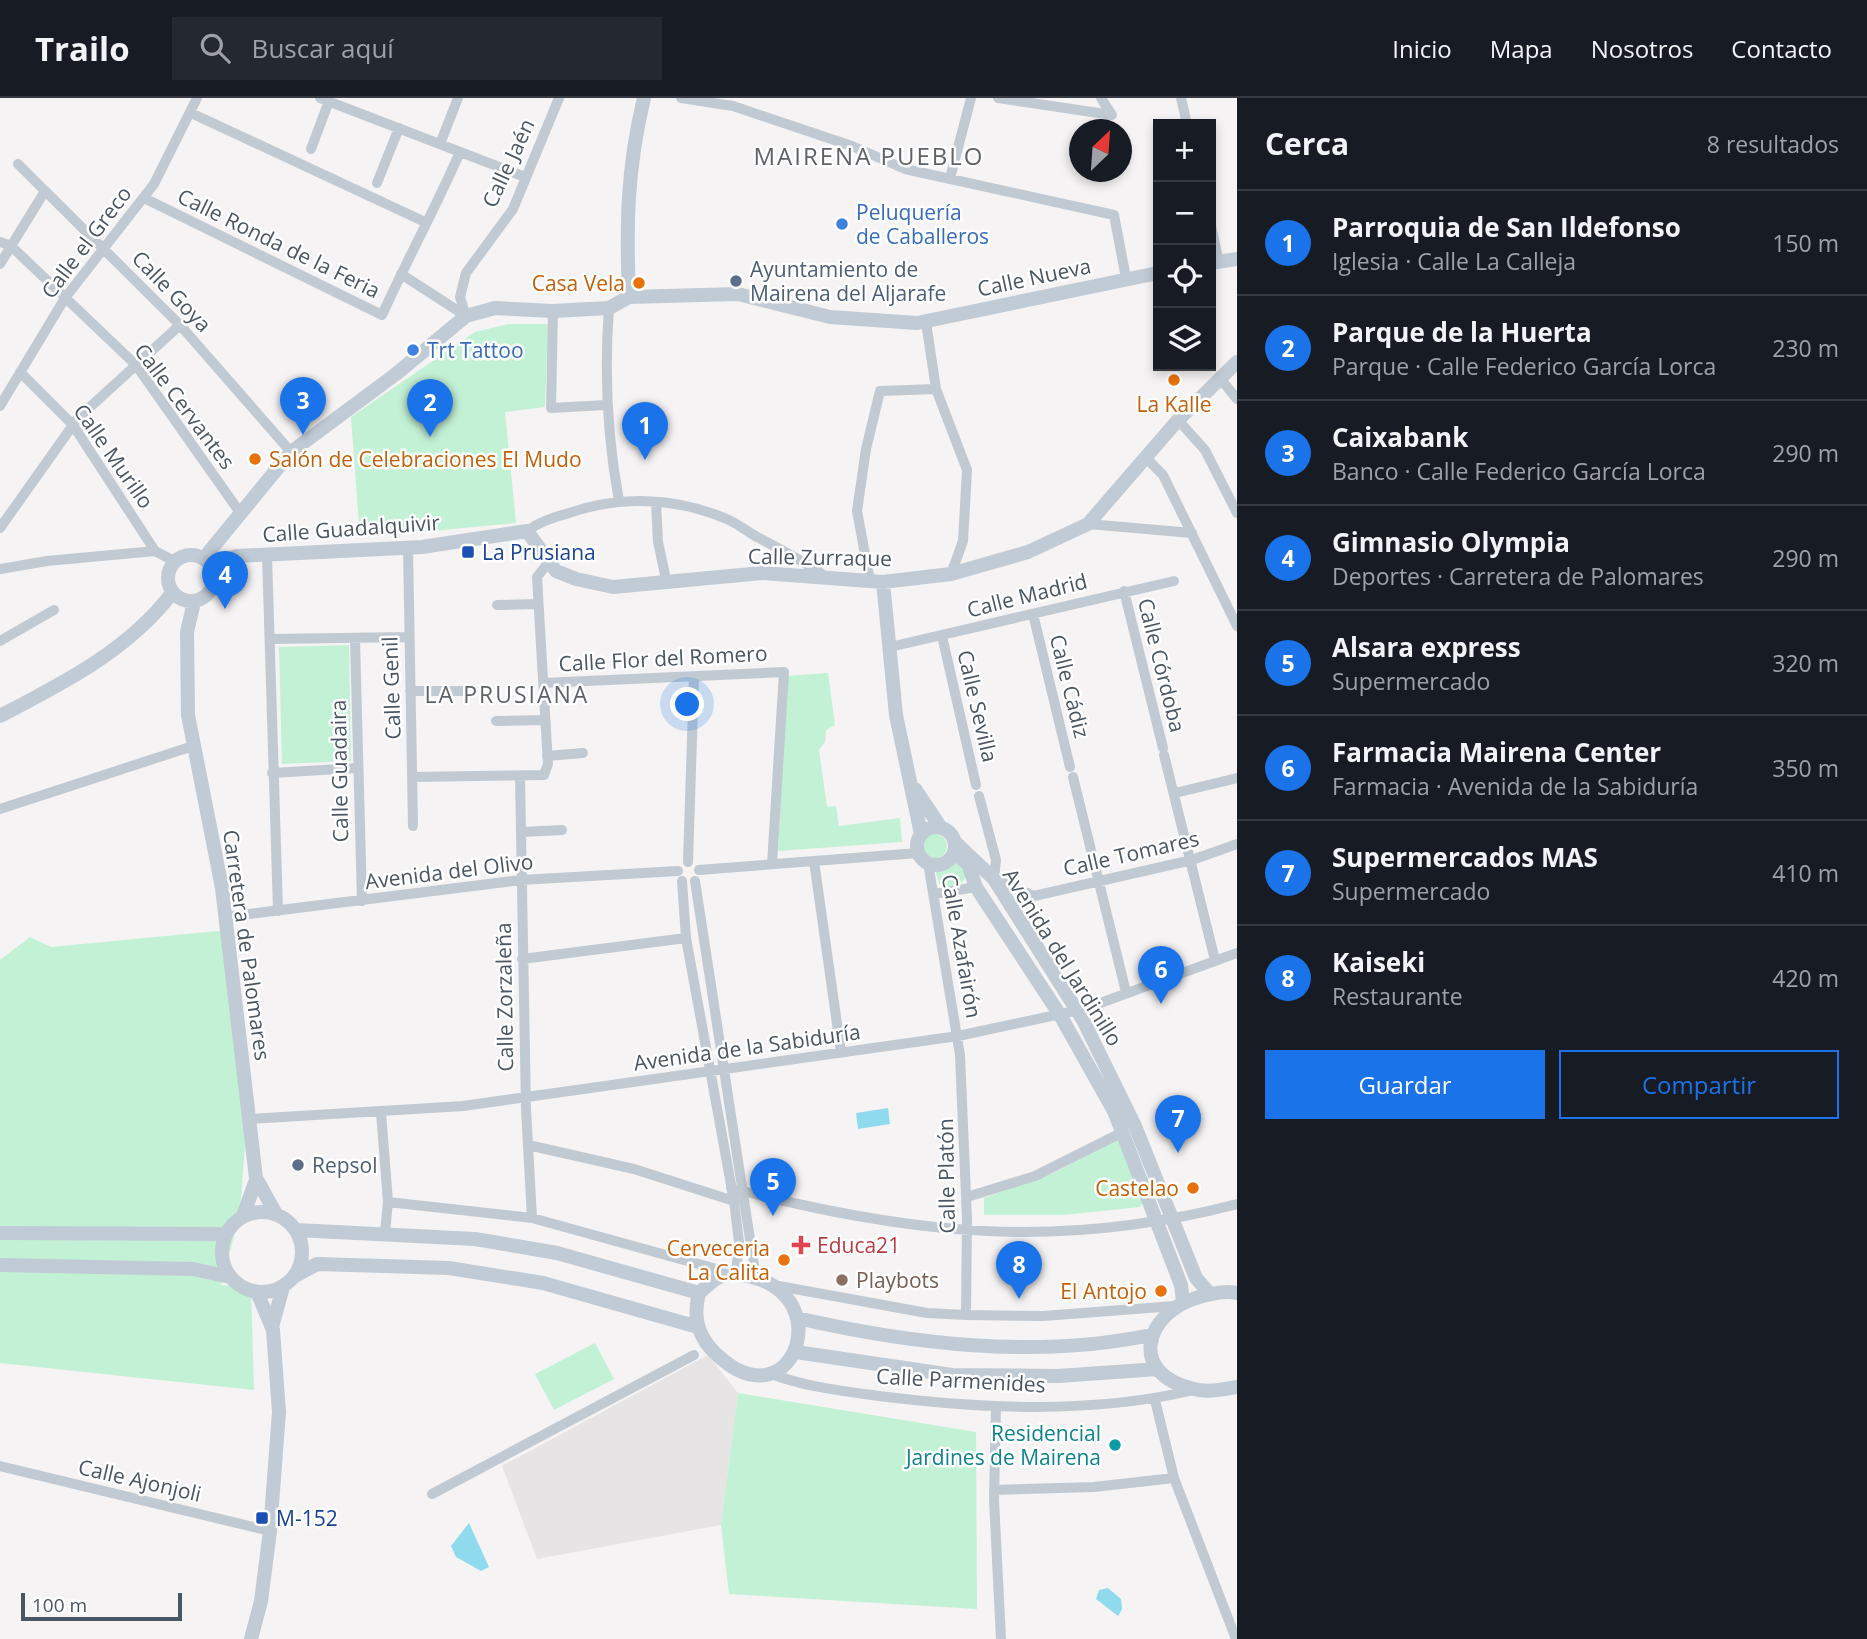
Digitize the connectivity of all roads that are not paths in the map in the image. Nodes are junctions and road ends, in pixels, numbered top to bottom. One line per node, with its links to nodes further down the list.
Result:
1 (197, 98): 11 (street, Calle el Greco)
2 (458, 98): 14 (street)
3 (559, 98): 18 (street, Calle Jaén)
4 (644, 98): 33 (street)
5 (681, 98): 19 (street)
6 (971, 98): 19 (street)
7 (998, 98): 8 (street)
8 (1101, 98)
9 (1181, 98): 12 (street)
10 (325, 100): 13 (street); 15 (street)
11 (191, 113): 22 (street, Calle el Greco); 23 (street)
12 (1186, 119)
13 (399, 128): 14 (street); 20 (street)
14 (440, 144): 16 (street)
15 (311, 149)
16 (460, 152): 18 (street); 23 (street, Calle Ronda de la Feria)
17 (18, 164): 21 (street, Calle Goya)
18 (525, 177): 37 (street, Calle Jaén)
19 (950, 178): 32 (street)
20 (377, 183)
21 (45, 191): 25 (street); 26 (street, Calle Goya)
22 (144, 198): 26 (street, Calle el Greco); 30 (street, Calle Ronda de la Feria)
23 (425, 222): 30 (street, Calle Ronda de la Feria)
24 (0, 242): 25 (street, Calle Cervantes)
25 (11, 246): 29 (street); 34 (street, Calle Cervantes)
26 (103, 247): 34 (street, Calle el Greco); 39 (street, Calle Goya)
27 (1237, 259): 28 (street)
28 (1216, 262)
29 (0, 264)
30 (401, 274): 37 (street)
31 (1153, 274): 32 (street, Calle Nueva)
32 (1126, 278): 38 (street, Calle Nueva)
33 (629, 297): 35 (street); 38 (street, Calle Nueva)
34 (65, 298): 41 (street, Calle Cervantes); 42 (street, Calle el Greco)
35 (609, 308): 36 (street); 46 (street)
36 (553, 311): 37 (street); 46 (street)
37 (466, 317): 50 (street)
38 (926, 322): 44 (street)
39 (180, 324): 41 (street); 50 (street, Calle Goya)
40 (1237, 362): 43 (street)
41 (136, 365): 49 (street); 55 (street, Calle Cervantes)
42 (20, 372): 47 (street, Calle el Greco); 49 (street, Calle Murillo)
43 (1219, 377): 45 (street); 48 (street)
44 (936, 389): 67 (street); 70 (street)
45 (1237, 400)
46 (606, 405): 52 (street)
47 (0, 406)
48 (1178, 420): 51 (street); 54 (street)
49 (73, 425): 57 (street); 61 (street, Calle Murillo)
50 (291, 452): 55 (street)
51 (1145, 457): 56 (street); 59 (street)
52 (619, 501): 53 (street, Calle Guadalquivir); 58 (street, Calle Guadalquivir)
53 (656, 502): 68 (street, Calle Guadalquivir); 71 (street)
54 (1237, 513)
55 (241, 514): 64 (street)
56 (1088, 524): 59 (street); 67 (street, Calle Zurraque)
57 (0, 528)
58 (527, 531): 60 (street, Calle Guadalquivir); 65 (street)
59 (1192, 533): 79 (street)
60 (408, 548): 62 (street, Calle Guadalquivir); 82 (street, Calle Genil)
61 (155, 551): 63 (street, Calle Murillo); 66 (street)
62 (267, 555): 64 (street, Calle Guadalquivir); 83 (street)
63 (174, 561): 64 (street); 73 (street)
64 (208, 561): 74 (street)
65 (548, 563): 71 (street, Calle Zurraque); 75 (street)
66 (0, 569)
67 (951, 574): 70 (street, Calle Zurraque)
68 (826, 577): 70 (street, Calle Zurraque); 71 (street, Calle Zurraque)
69 (1174, 581): 72 (street, Calle Madrid)
70 (877, 582): 86 (street)
71 (667, 583)
72 (1124, 592): 78 (street, Calle Madrid); 103 (street, Calle Córdoba)
73 (175, 596): 74 (street); 80 (street, Carretera de Palomares); 91 (street)
74 (194, 602): 80 (street, Carretera de Palomares)
75 (537, 604): 76 (street); 88 (street)
76 (497, 605)
77 (54, 610): 84 (street)
78 (1033, 614): 81 (street, Calle Madrid); 122 (street, Calle Cádiz)
79 (1237, 626)
80 (187, 632): 94 (street, Carretera de Palomares)
81 (942, 636): 86 (street, Calle Madrid); 119 (street, Calle Sevilla)
82 (408, 637): 85 (street); 89 (street, Calle Genil)
83 (271, 639): 85 (street); 98 (street)
84 (0, 640)
85 (355, 640): 97 (street, Calle Guadaira)
86 (890, 647): 102 (street)
87 (694, 677): 88 (street, Calle Flor del Romero); 115 (street); 116 (street, Calle Flor del Romero)
88 (543, 683): 92 (street)
89 (410, 691): 90 (street); 100 (street, Calle Genil)
90 (462, 691)
91 (0, 716)
92 (545, 720): 93 (street); 96 (street)
93 (496, 721)
94 (193, 746): 104 (street); 127 (street, Carretera de Palomares)
95 (583, 753): 96 (street)
96 (547, 756): 99 (street)
97 (357, 768): 98 (street); 125 (street, Calle Guadaira)
98 (272, 773): 126 (street)
99 (520, 776): 100 (street); 108 (street, Calle Zorzaleña)
100 (413, 777): 105 (street, Calle Genil)
101 (1237, 778): 103 (street)
102 (908, 779): 106 (street); 109 (street)
103 (1175, 793): 113 (street, Calle Córdoba)
104 (0, 809)
105 (413, 827)
106 (941, 828): 109 (street); 111 (street)
107 (562, 830): 108 (street)
108 (522, 832): 120 (street, Calle Zorzaleña)
109 (921, 834): 112 (street)
110 (1237, 844): 113 (street, Calle Tomares)
111 (954, 846): 112 (street); 119 (street, Avenida del Jardinillo); 123 (street, Avenida del Jardinillo)
112 (923, 858): 114 (street); 124 (street, Calle Azafairón)
113 (1192, 860): 122 (street, Calle Tomares); 131 (street, Calle Córdoba)
114 (814, 861): 116 (street); 136 (street)
115 (688, 862): 117 (street); 118 (street)
116 (772, 864): 117 (street)
117 (699, 870): 121 (street)
118 (680, 876): 120 (street, Avenida del Olivo); 121 (street, Avenida del Olivo); 128 (street)
119 (994, 879): 122 (street, Calle Tomares); 133 (street, Avenida del Jardinillo)
120 (521, 880): 125 (street, Avenida del Olivo); 130 (street, Calle Zorzaleña)
121 (695, 881): 137 (street)
122 (1100, 881): 132 (street, Calle Cádiz)
123 (976, 887): 124 (street); 134 (street, Avenida del Jardinillo)
124 (934, 894): 135 (street, Calle Azafairón)
125 (362, 901): 126 (street, Avenida del Olivo)
126 (278, 911): 127 (street, Avenida del Olivo)
127 (225, 917): 141 (street, Carretera de Palomares)
128 (686, 938): 130 (street); 138 (street)
129 (1237, 953): 131 (street, Avenida de la Sabiduría)
130 (522, 959): 139 (street, Calle Zorzaleña)
131 (1215, 960): 132 (street, Avenida de la Sabiduría)
132 (1126, 992): 133 (street, Avenida de la Sabiduría)
133 (1077, 1010): 134 (street, Avenida de la Sabiduría); 154 (street, Avenida del Jardinillo)
134 (1060, 1015): 135 (street, Avenida de la Sabiduría); 142 (street, Avenida del Jardinillo)
135 (958, 1036): 136 (street, Avenida de la Sabiduría); 147 (street, Calle Platón)
136 (841, 1052): 137 (street, Avenida de la Sabiduría)
137 (724, 1070): 138 (street, Avenida de la Sabiduría); 146 (street)
138 (711, 1072): 139 (street, Avenida de la Sabiduría); 145 (street)
139 (526, 1098): 140 (street, Avenida de la Sabiduría); 143 (street, Calle Zorzaleña)
140 (381, 1112): 141 (street, Avenida de la Sabiduría); 149 (street)
141 (250, 1119): 144 (street, Carretera de Palomares)
142 (1123, 1132): 147 (street); 154 (street, Avenida del Jardinillo)
143 (528, 1145): 148 (street); 153 (street, Calle Zorzaleña)
144 (256, 1180): 151 (street, Carretera de Palomares); 152 (street, Carretera de Palomares)
145 (731, 1188): 146 (street); 148 (street)
146 (744, 1191): 157 (street); 164 (street)
147 (967, 1197): 157 (street, Calle Platón)
148 (734, 1201): 161 (street)
149 (388, 1202): 153 (street); 156 (street)
150 (1237, 1204): 154 (street)
151 (276, 1214): 152 (street); 155 (street)
152 (243, 1216): 159 (street)
153 (532, 1218): 161 (street)
154 (1164, 1221): 157 (street); 169 (street, Avenida del Jardinillo); 170 (street, Avenida del Jardinillo)
155 (296, 1230): 156 (street); 162 (street)
156 (385, 1232): 168 (street)
157 (967, 1232): 171 (street, Calle Platón)
158 (0, 1233): 159 (street)
159 (226, 1234): 163 (street)
160 (0, 1265): 163 (street)
161 (731, 1275): 164 (street); 168 (street)
162 (295, 1276): 165 (street); 174 (street)
163 (230, 1277): 166 (street)
164 (763, 1281): 171 (street); 172 (street)
165 (283, 1287): 166 (street); 173 (street)
166 (257, 1292): 173 (street)
167 (1236, 1292): 169 (street)
168 (699, 1293): 174 (street)
169 (1210, 1294): 170 (street)
170 (1179, 1304): 171 (street); 175 (street)
171 (966, 1315)
172 (797, 1318): 175 (street); 176 (street)
173 (272, 1327): 188 (street)
174 (698, 1327): 179 (street)
175 (1151, 1335): 178 (street)
176 (796, 1352): 178 (street); 179 (street)
177 (694, 1355): 187 (street)
178 (1158, 1369): 181 (street)
179 (769, 1373): 183 (street, Calle Parmenides)
180 (1237, 1387): 181 (street)
181 (1194, 1390): 182 (street, Calle Parmenides)
182 (1155, 1399): 183 (street, Calle Parmenides); 185 (street)
183 (996, 1406): 186 (street)
184 (0, 1466): 188 (street, Calle Ajonjoli)
185 (1174, 1478): 186 (street); 191 (street)
186 (995, 1490): 190 (street)
187 (432, 1494)
188 (270, 1531): 189 (street)
189 (251, 1639)
190 (1001, 1639)
191 (1236, 1639)

